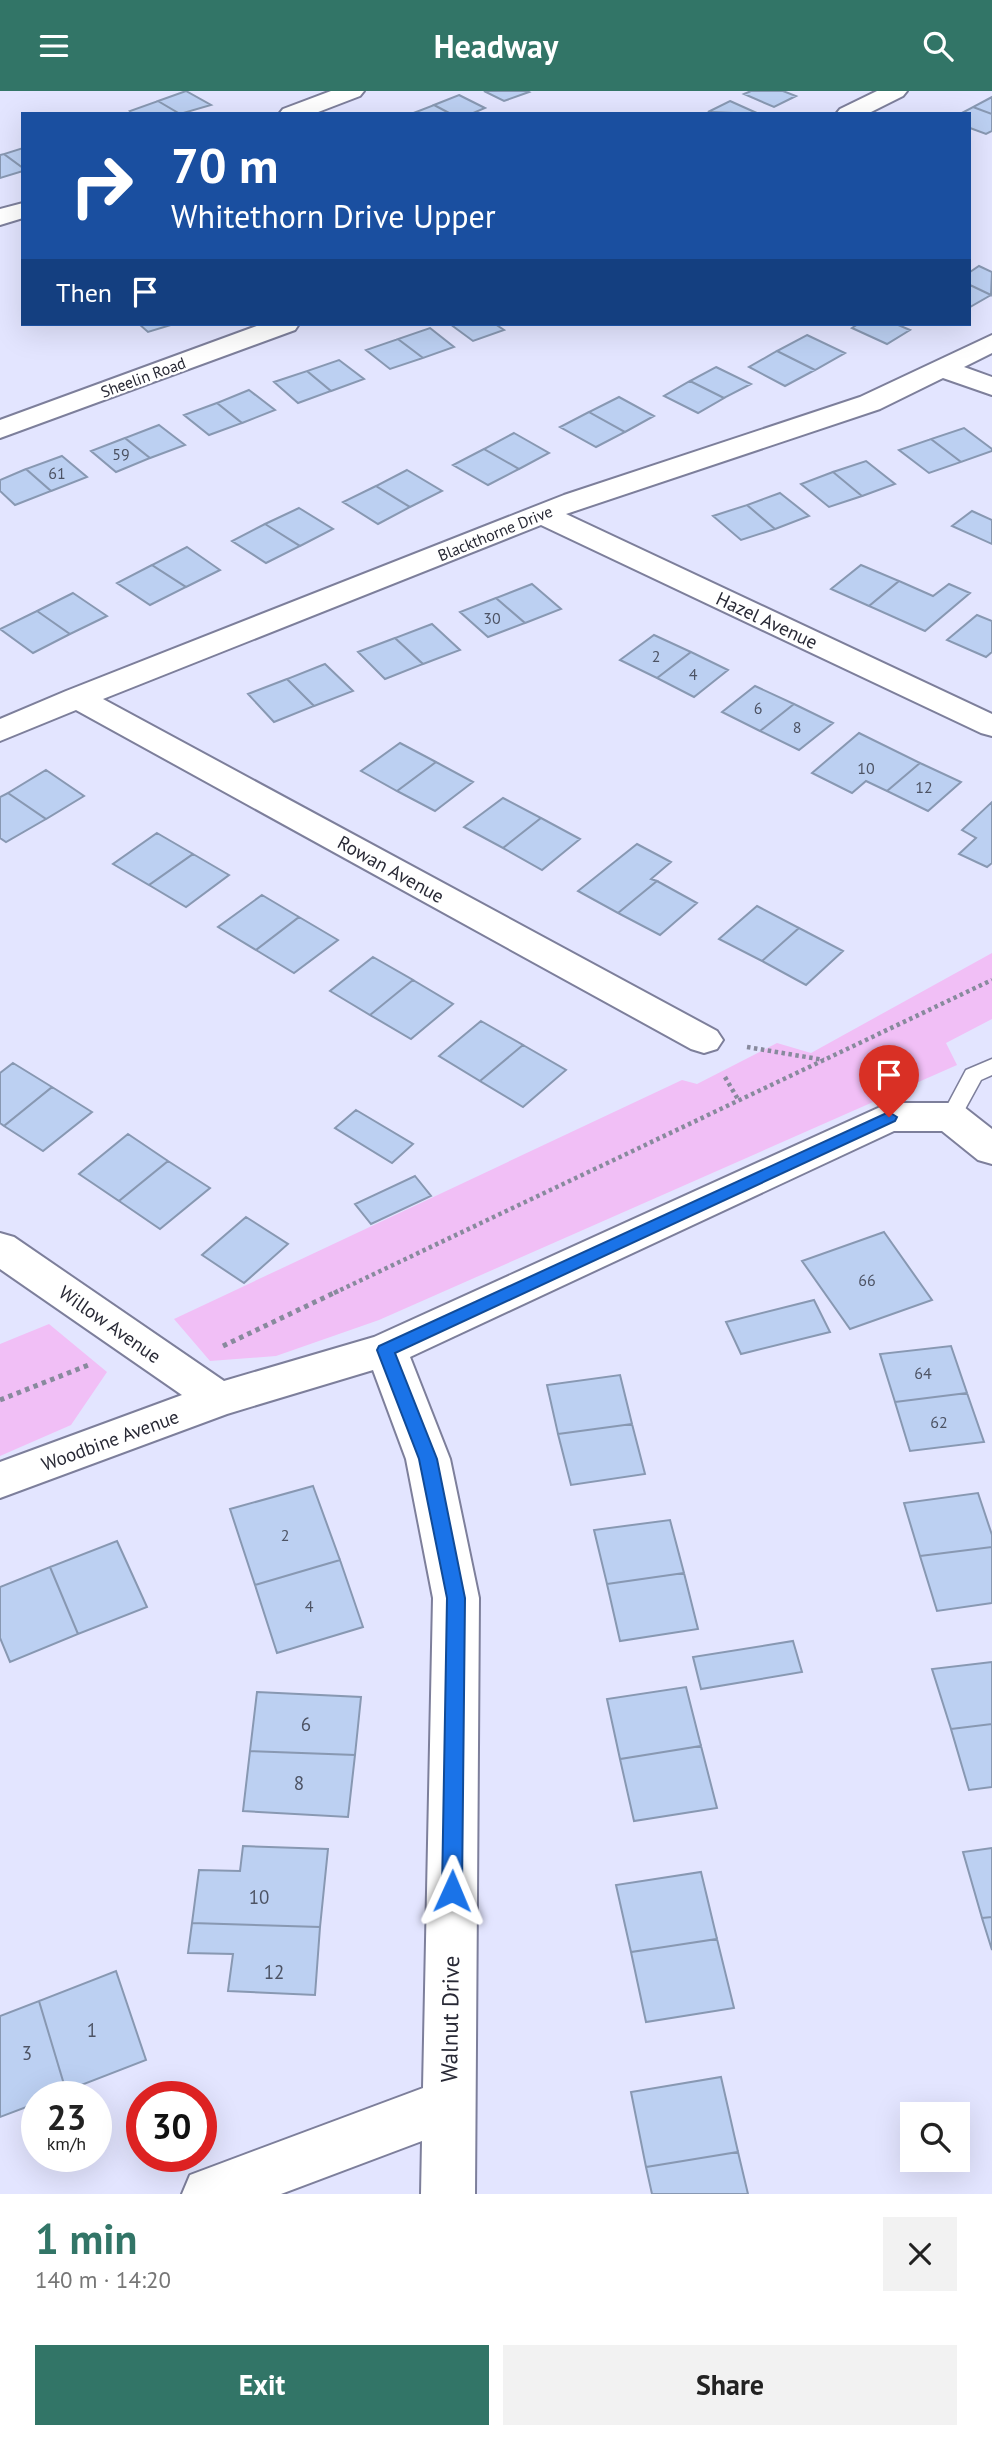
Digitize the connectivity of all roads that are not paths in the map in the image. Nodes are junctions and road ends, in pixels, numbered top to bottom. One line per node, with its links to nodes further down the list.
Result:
1 (352, 91): 3 (street)
2 (895, 91): 4 (street)
3 (296, 112)
4 (852, 112)
5 (21, 211): 6 (street)
6 (0, 218)
7 (273, 326): 11 (street, Sheelin Road)
8 (992, 343): 9 (street, Blackthorne Drive)
9 (942, 368): 10 (street); 12 (street, Blackthorne Drive)
10 (992, 387)
11 (0, 430)
12 (542, 514): 13 (street, Blackthorne Drive); 14 (street, Hazel Avenue)
13 (77, 698): 15 (street, Blackthorne Drive); 16 (street, Rowan Avenue)
14 (992, 726)
15 (0, 731)
16 (704, 1040)
17 (992, 1066): 18 (lane)
18 (951, 1117): 19 (street); 21 (street, Woodbine Avenue)
19 (992, 1150)
20 (0, 1248): 22 (street, Willow Avenue)
21 (386, 1350): 22 (street, Woodbine Avenue); 24 (street, Walnut Drive)
22 (219, 1399): 23 (street, Woodbine Avenue)
23 (0, 1480)
24 (449, 2105): 25 (street); 26 (street, Walnut Drive)
25 (209, 2194)
26 (448, 2194)

